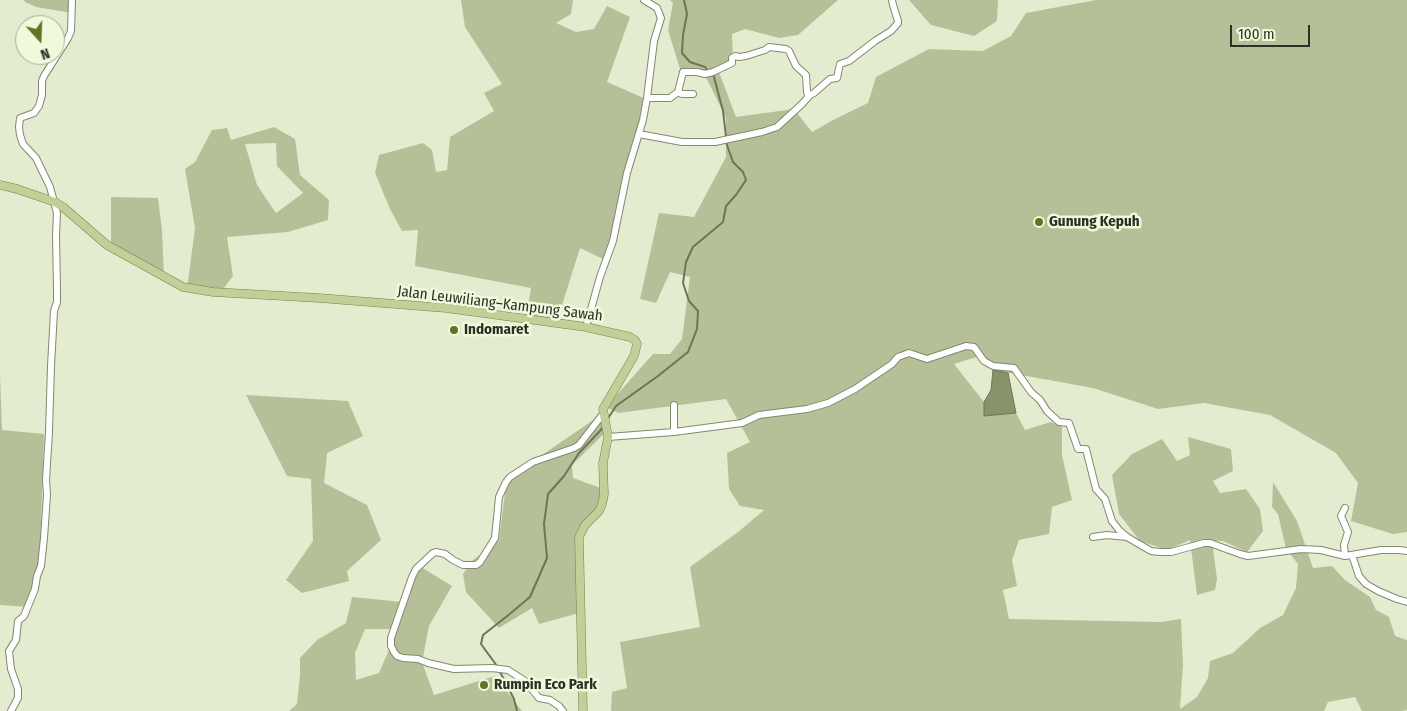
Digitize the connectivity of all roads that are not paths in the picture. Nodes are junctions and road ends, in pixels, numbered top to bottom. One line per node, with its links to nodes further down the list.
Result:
1 (72, 0): 10 (street)
2 (644, 0): 7 (street)
3 (892, 0): 6 (street)
4 (678, 92): 5 (street); 6 (street); 7 (street)
5 (693, 94)
6 (810, 95): 8 (street)
7 (647, 98): 8 (street)
8 (639, 134): 11 (street)
9 (0, 185): 10 (main road, Jalan Leuwiliang–Kampung Sawah)
10 (55, 202): 11 (main road, Jalan Leuwiliang–Kampung Sawah); 22 (street)
11 (586, 327): 13 (main road, Jalan Leuwiliang–Kampung Sawah)
12 (674, 405): 14 (street)
13 (604, 415): 15 (main road); 23 (street)
14 (674, 432): 15 (street); 18 (street)
15 (607, 433): 24 (main road)
16 (1345, 508): 20 (street)
17 (1093, 537): 18 (street)
18 (1127, 537): 20 (street)
19 (1407, 551): 20 (street)
20 (1348, 555): 21 (street)
21 (1407, 602)
22 (11, 711)
23 (563, 711)
24 (583, 711)

